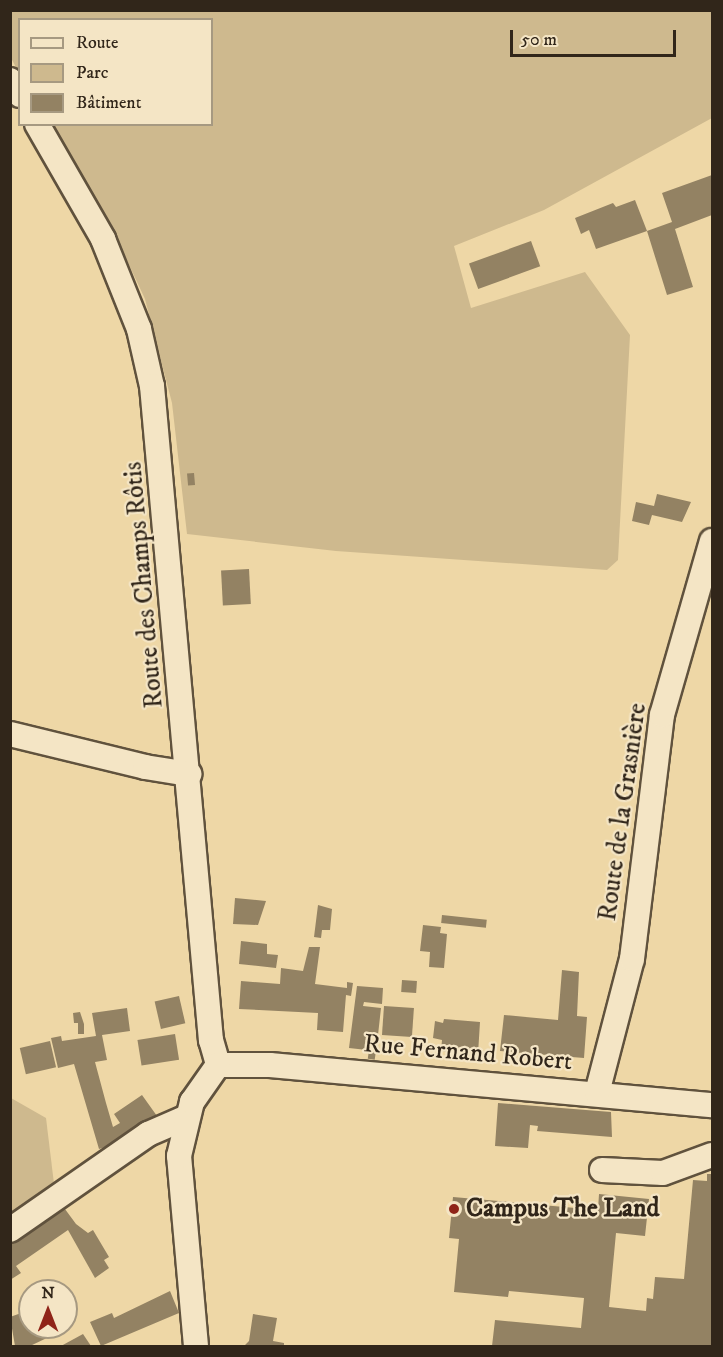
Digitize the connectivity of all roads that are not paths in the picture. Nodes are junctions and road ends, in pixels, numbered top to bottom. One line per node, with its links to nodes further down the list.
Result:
1 (38, 126): 4 (street, Route des Champs Rôtis)
2 (712, 541): 6 (street, Route de la Grasnière)
3 (10, 734): 4 (street)
4 (189, 774): 5 (street, Route des Champs Rôtis)
5 (218, 1065): 6 (street, Rue Fernand Robert); 8 (street)
6 (597, 1093): 7 (street, Rue Fernand Robert)
7 (712, 1106)
8 (185, 1118): 11 (street); 12 (street)
9 (712, 1155): 10 (street)
10 (602, 1170)
11 (10, 1230)
12 (196, 1347)

